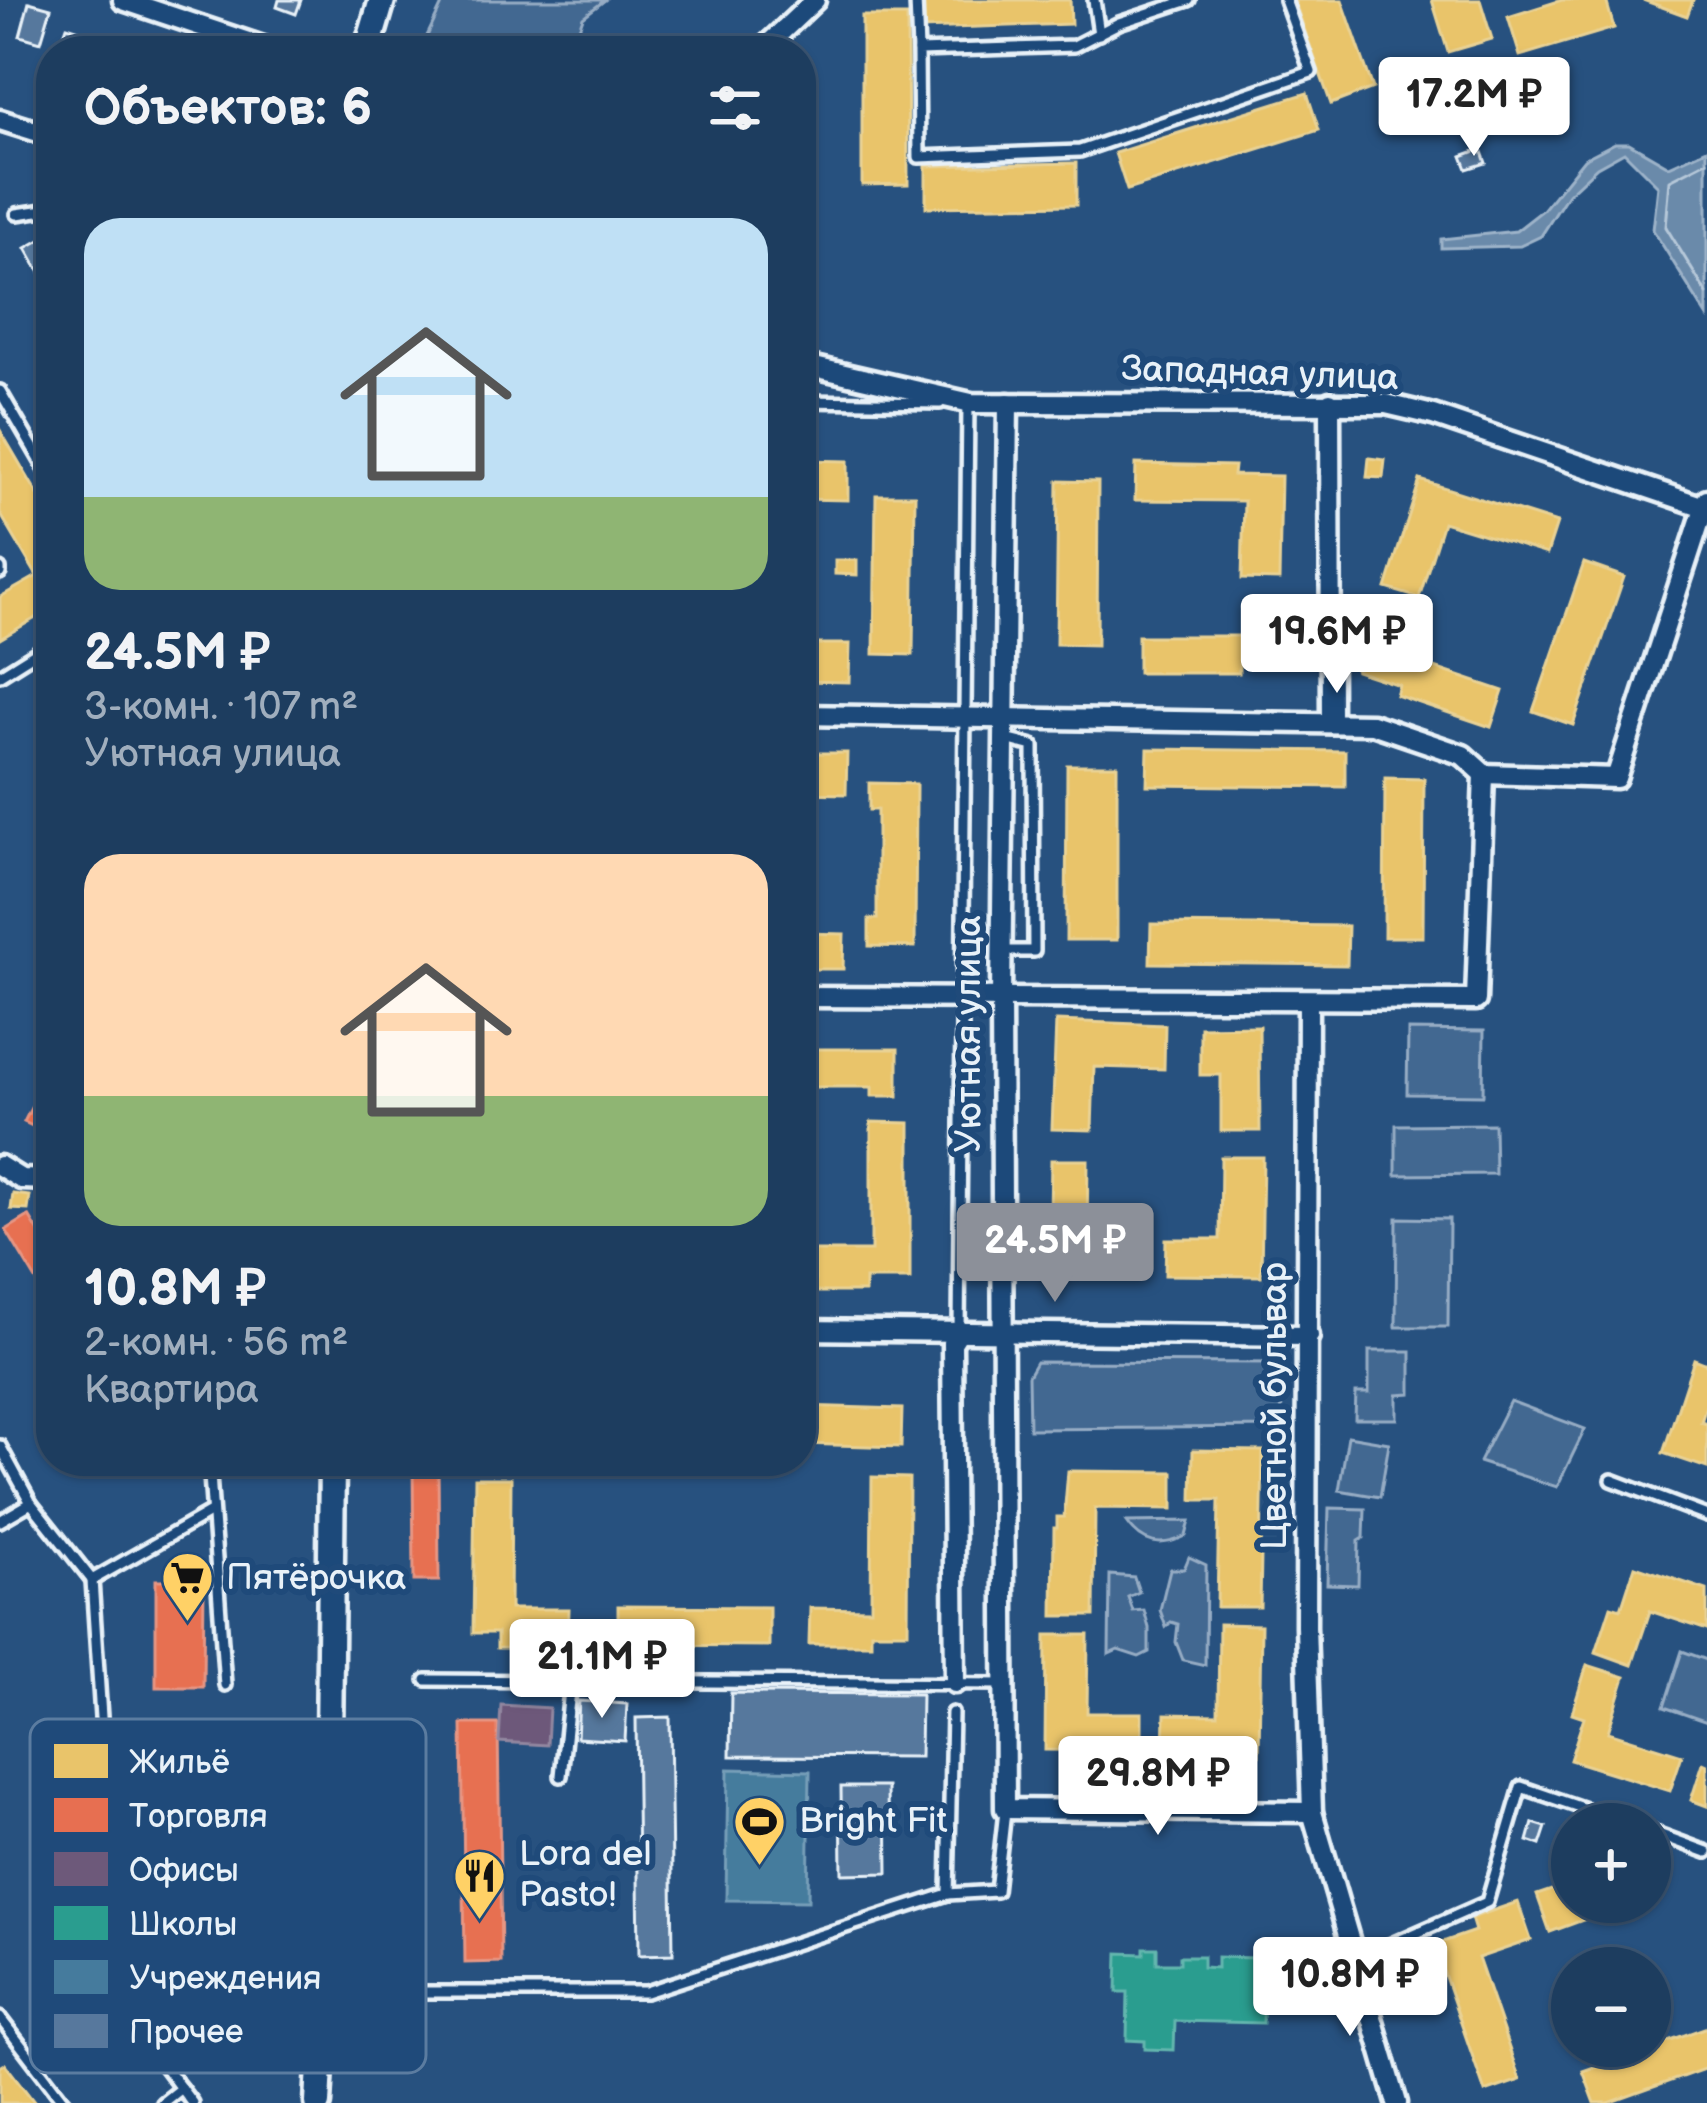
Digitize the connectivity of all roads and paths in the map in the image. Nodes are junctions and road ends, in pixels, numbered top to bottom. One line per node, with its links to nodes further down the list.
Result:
1 (124, 0): 9 (street)
2 (382, 0): 10 (street)
3 (814, 0): 11 (street)
4 (916, 0): 12 (lane)
5 (1094, 0): 8 (lane)
6 (1189, 0): 8 (lane)
7 (1285, 0): 12 (lane)
8 (1099, 34): 12 (lane)
9 (231, 36)
10 (372, 36)
11 (777, 36)
12 (918, 51)
13 (0, 120): 14 (street)
14 (36, 131)
15 (36, 211): 16 (lane)
16 (17, 214)
17 (816, 367): 21 (street, Западная улица)
18 (0, 391): 23 (lane)
19 (816, 401): 21 (lane)
20 (1330, 402): 22 (street, Западная улица); 24 (street, Западная улица); 29 (street)
21 (971, 403): 22 (street, Западная улица); 28 (lane)
22 (1009, 403): 30 (street, Уютная улица)
23 (36, 453)
24 (1706, 504): 31 (street)
25 (36, 652): 26 (lane)
26 (0, 675)
27 (816, 715): 28 (street)
28 (967, 717): 30 (street); 35 (lane)
29 (1331, 723): 30 (street); 31 (street)
30 (1007, 729): 32 (street, Уютная улица); 32 (lane)
31 (1484, 774): 36 (street)
32 (1002, 951): 33 (street, Уютная улица)
33 (1001, 996): 35 (street); 36 (street); 41 (street, Уютная улица)
34 (816, 997): 35 (street)
35 (964, 997): 40 (lane)
36 (1308, 1000): 42 (street, Цветной бульвар)
37 (0, 1166): 38 (street)
38 (36, 1180)
39 (816, 1330): 40 (street)
40 (959, 1332): 41 (street); 54 (street)
41 (1002, 1335): 42 (street); 55 (street, Уютная улица)
42 (1309, 1336): 63 (street, Цветной бульвар)
43 (0, 1446): 47 (lane)
44 (210, 1476): 48 (lane)
45 (332, 1476): 59 (street)
46 (1612, 1480): 49 (lane)
47 (32, 1503): 50 (lane); 51 (lane)
48 (211, 1512): 51 (lane); 56 (lane)
49 (1707, 1516)
50 (0, 1521)
51 (92, 1580): 58 (lane)
52 (426, 1680): 53 (lane)
53 (571, 1681): 54 (lane); 60 (lane)
54 (955, 1683): 55 (lane)
55 (1005, 1684): 62 (street, Уютная улица)
56 (225, 1685)
57 (952, 1712): 66 (lane)
58 (101, 1719)
59 (329, 1719)
60 (561, 1776)
61 (1568, 1803): 67 (lane)
62 (1005, 1810): 63 (street); 66 (lane)
63 (1312, 1812): 67 (street, Цветной бульвар)
64 (1671, 1839): 65 (lane)
65 (1707, 1852)
66 (947, 1894): 68 (lane)
67 (1355, 1960): 79 (street, Цветной бульвар)
68 (426, 1992)
69 (0, 2018): 70 (lane)
70 (30, 2057)
71 (42, 2073): 75 (lane)
72 (170, 2073): 74 (lane)
73 (320, 2073): 78 (street)
74 (181, 2088): 76 (lane); 77 (lane)
75 (65, 2103)
76 (162, 2103)
77 (192, 2103)
78 (318, 2103)
79 (1397, 2103)

